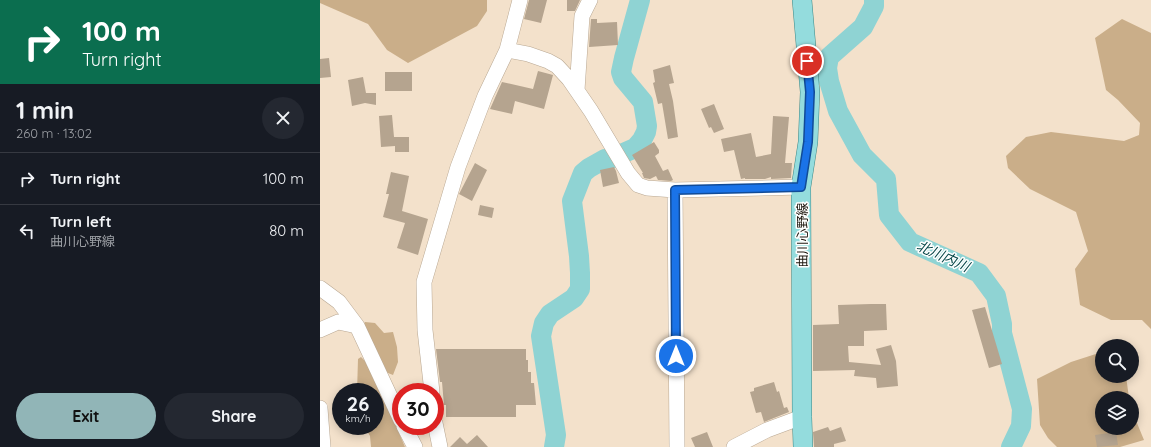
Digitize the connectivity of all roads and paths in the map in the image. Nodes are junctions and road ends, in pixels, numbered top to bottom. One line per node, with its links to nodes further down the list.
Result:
1 (520, 0): 4 (street)
2 (590, 0): 5 (street)
3 (802, 0): 6 (main road, 曲川心野線)
4 (507, 50): 5 (street); 11 (street)
5 (577, 90): 7 (street)
6 (801, 187): 7 (street); 14 (main road, 曲川心野線)
7 (675, 190): 20 (street)
8 (320, 288): 9 (street)
9 (357, 326): 10 (street); 12 (street)
10 (320, 330)
11 (431, 383)
12 (392, 401)
13 (320, 408): 17 (street)
14 (802, 416): 21 (street); 22 (main road, 曲川心野線)
15 (409, 435): 18 (street)
16 (438, 435): 19 (street)
17 (323, 447)
18 (415, 447)
19 (440, 447)
20 (677, 447)
21 (734, 447)
22 (804, 447)

